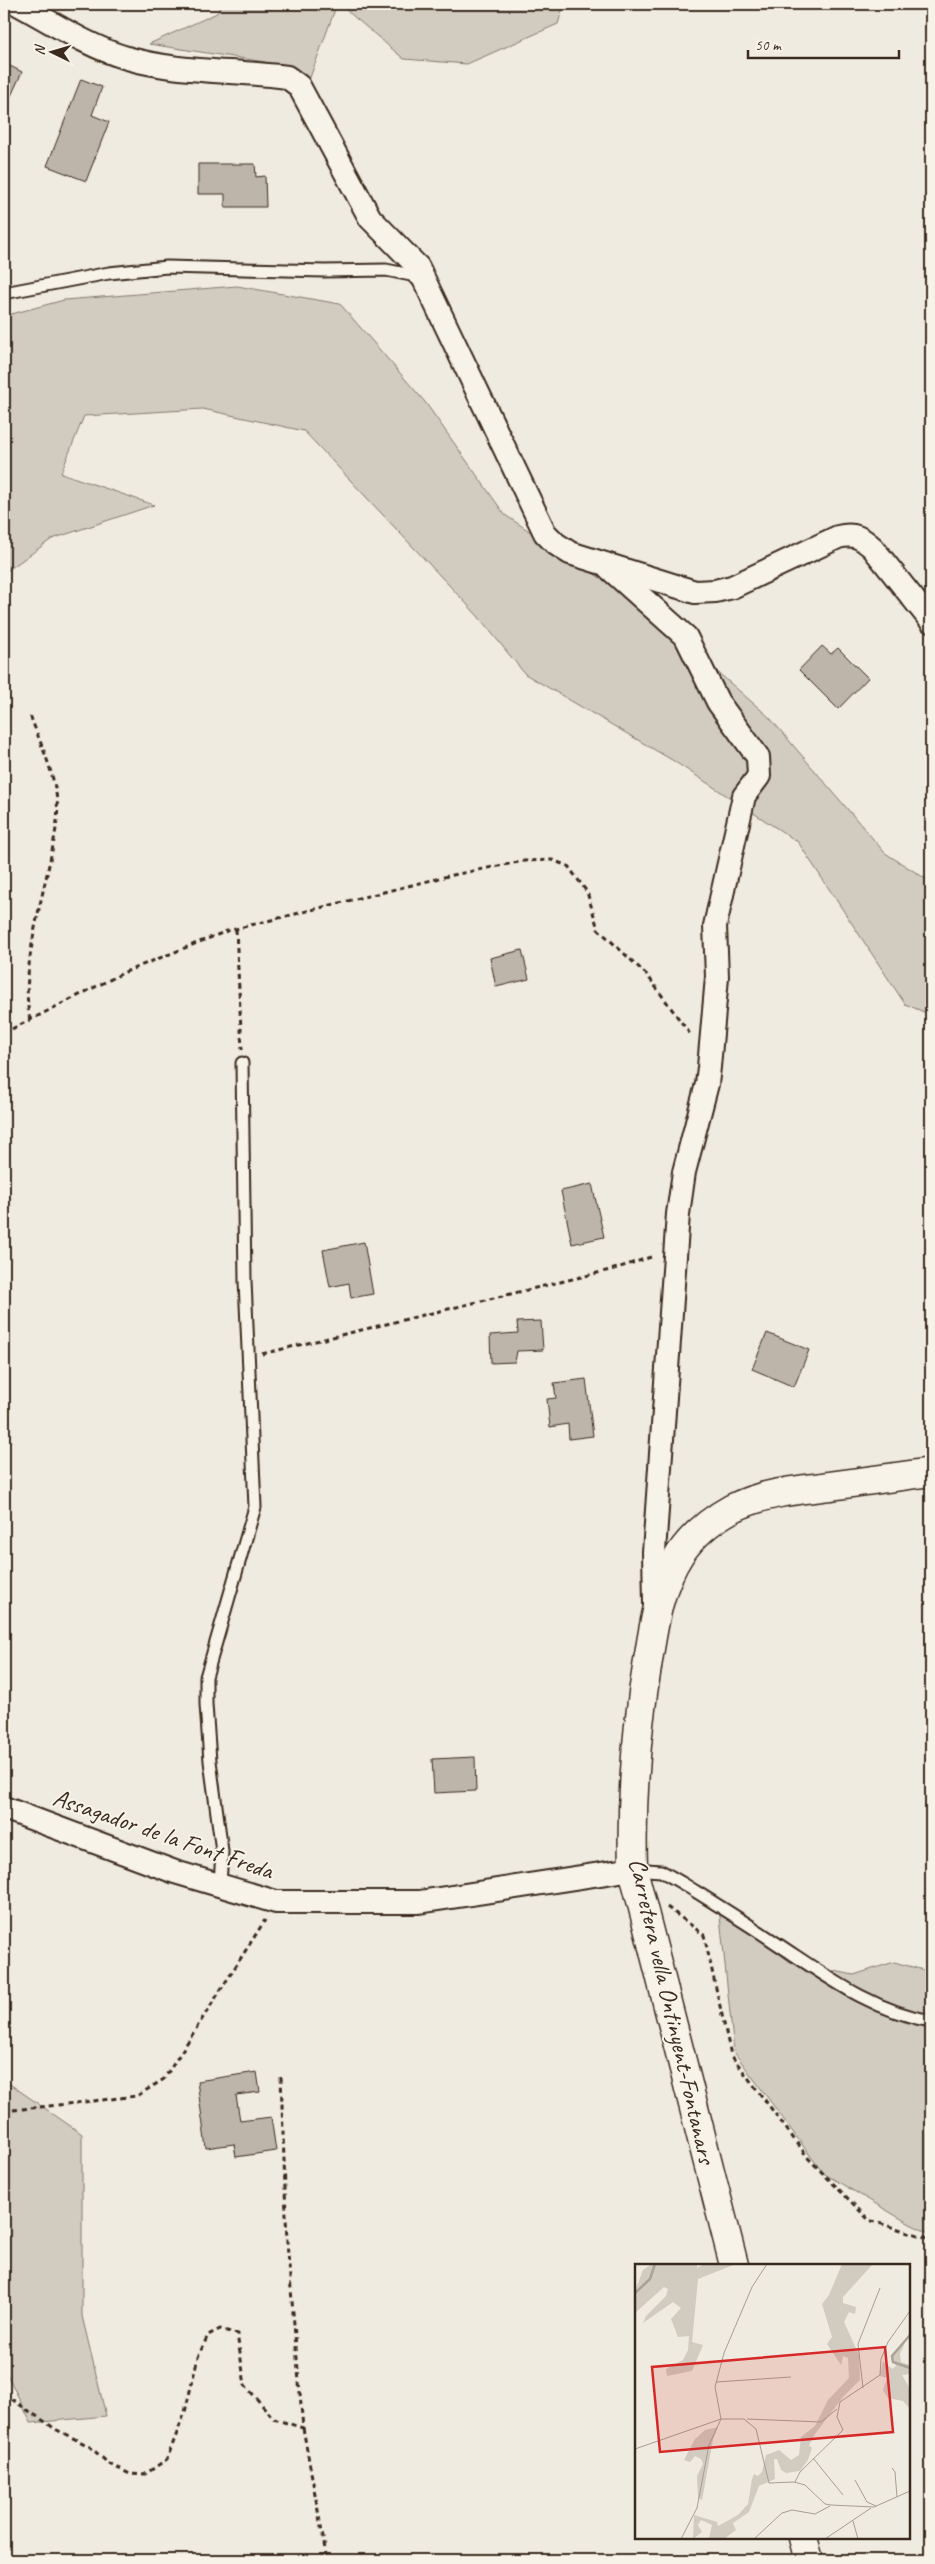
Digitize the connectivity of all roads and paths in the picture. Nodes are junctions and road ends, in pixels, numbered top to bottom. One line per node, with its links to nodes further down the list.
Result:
1 (18, 4): 2 (street)
2 (429, 287): 3 (lane); 4 (street)
3 (4, 293)
4 (602, 563): 5 (street); 11 (street)
5 (931, 621)
6 (30, 715): 8 (path)
7 (236, 928): 8 (path); 10 (path); 11 (path)
8 (30, 1020): 9 (path)
9 (4, 1033)
10 (242, 1063): 13 (lane)
11 (709, 1067): 12 (street)
12 (676, 1249): 13 (path); 15 (street)
13 (249, 1357): 18 (lane)
14 (931, 1472): 15 (street, Carretera vella Ontinyent-Fontanars)
15 (655, 1616): 17 (street, Carretera vella Ontinyent-Fontanars)
16 (4, 1808): 18 (street, Assagador de la Font Freda)
17 (636, 1881): 19 (street, Assagador de la Font Freda); 20 (lane); 23 (path); 24 (street, Carretera vella Ontinyent-Fontanars)
18 (220, 1886): 19 (street, Assagador de la Font Freda)
19 (276, 1902): 22 (path)
20 (931, 2022)
21 (281, 2077): 26 (path)
22 (4, 2111)
23 (931, 2239)
24 (734, 2264)
25 (4, 2394): 26 (path)
26 (303, 2428): 28 (path)
27 (803, 2539): 29 (street)
28 (327, 2560)
29 (809, 2560)

